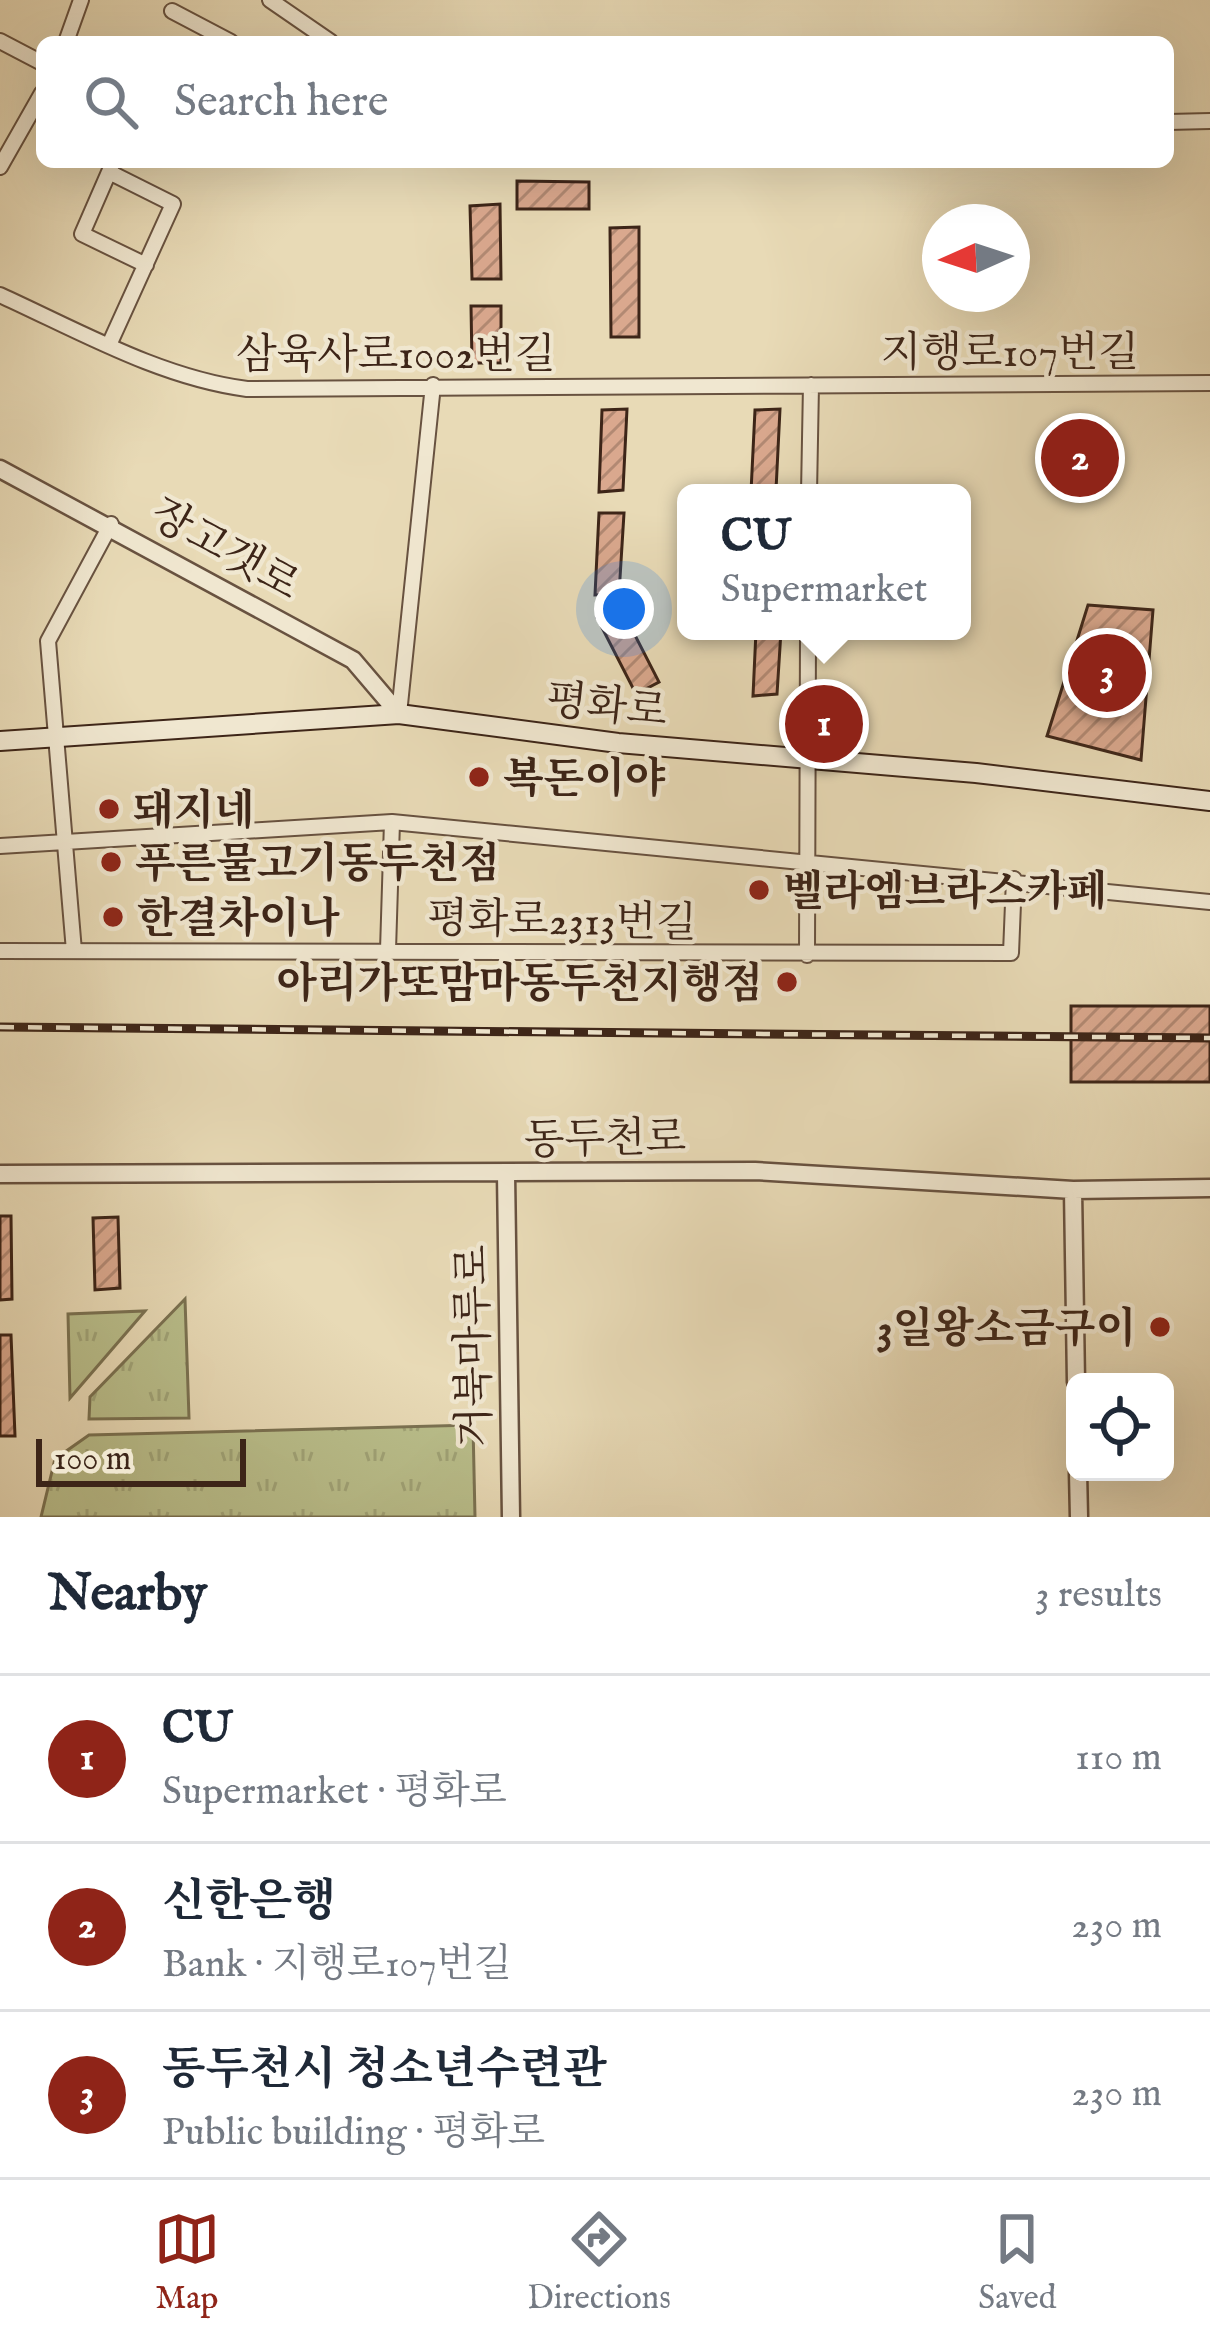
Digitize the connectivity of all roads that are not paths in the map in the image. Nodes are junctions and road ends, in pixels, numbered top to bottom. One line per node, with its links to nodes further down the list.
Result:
1 (81, 0): 4 (street)
2 (270, 0): 6 (street)
3 (172, 11): 5 (street)
4 (68, 36)
5 (220, 36)
6 (322, 36)
7 (0, 41): 8 (street)
8 (36, 60)
9 (36, 104): 12 (street)
10 (1210, 121): 11 (street)
11 (1174, 122)
12 (0, 167)
13 (111, 168): 15 (street)
14 (113, 168): 15 (street)
15 (146, 265): 17 (street)
16 (0, 295): 17 (street, 삼육사로1002번길)
17 (109, 345): 20 (street, 삼육사로1002번길)
18 (1210, 383): 19 (street, 지행로107번길)
19 (811, 385): 20 (street, 삼육사로1002번길); 22 (street)
20 (433, 386): 25 (street)
21 (0, 469): 23 (street, 장고갯로)
22 (809, 484)
23 (111, 524): 25 (street, 장고갯로); 26 (street)
24 (808, 640): 28 (street)
25 (399, 714): 26 (main road, 평화로); 28 (main road, 평화로)
26 (54, 740): 27 (main road, 평화로); 31 (street)
27 (0, 741)
28 (806, 759): 29 (main road, 평화로); 33 (street)
29 (1210, 801)
30 (392, 822): 31 (street, 평화로2313번길); 33 (street, 평화로2313번길); 37 (street)
31 (68, 842): 32 (street, 평화로2313번길); 38 (street)
32 (0, 846)
33 (806, 864): 34 (street, 평화로2313번길); 39 (street)
34 (1014, 879): 35 (street, 평화로2313번길); 39 (street, 평화로2313번길)
35 (1210, 902)
36 (0, 950): 38 (street, 평화로2313번길)
37 (388, 950): 38 (street, 평화로2313번길); 39 (street, 평화로2313번길)
38 (74, 951)
39 (807, 955)
40 (0, 1174): 41 (street, 동두천로)
41 (506, 1174): 43 (street, 동두천로); 46 (street, 거북마루로)
42 (1210, 1188): 43 (street, 동두천로)
43 (1073, 1190): 44 (street)
44 (1076, 1373)
45 (1078, 1481): 47 (street)
46 (511, 1517)
47 (1078, 1517)

